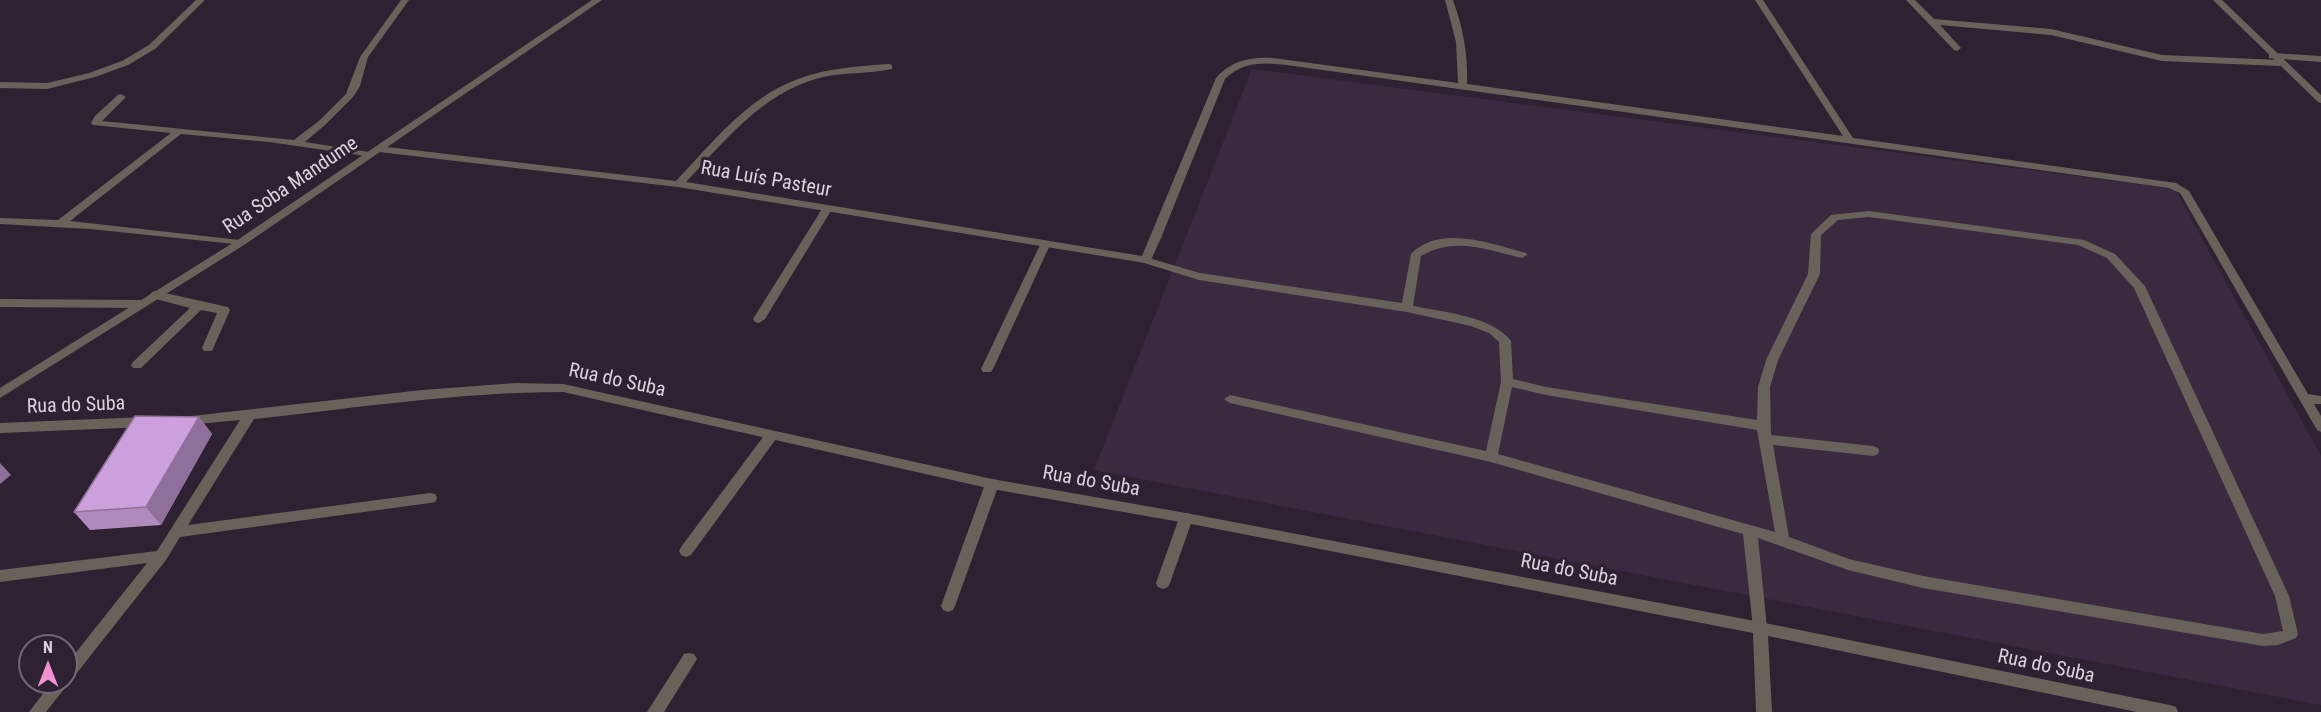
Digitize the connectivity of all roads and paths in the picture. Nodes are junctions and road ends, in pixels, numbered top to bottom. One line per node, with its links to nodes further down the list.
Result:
1 (201, 0): 14 (street)
2 (405, 0): 20 (street)
3 (598, 0): 21 (street, Rua Soba Mandume)
4 (1449, 0): 15 (street)
5 (1760, 0): 19 (street)
6 (1910, 0): 8 (street)
7 (2217, 0): 10 (street)
8 (1933, 22): 9 (street); 12 (street)
9 (1956, 48)
10 (2272, 56): 11 (street); 12 (street)
11 (2321, 59)
12 (2280, 63): 17 (street)
13 (889, 67): 22 (street)
14 (0, 85)
15 (1462, 86): 19 (street); 29 (street)
16 (121, 97): 18 (street, Rua Luís Pasteur)
17 (2321, 100)
18 (179, 131): 20 (street, Rua Luís Pasteur); 25 (street)
19 (1850, 140): 41 (street)
20 (297, 142): 21 (street, Rua Luís Pasteur)
21 (374, 152): 22 (street, Rua Luís Pasteur); 26 (street, Rua Soba Mandume)
22 (678, 184): 23 (street, Rua Luís Pasteur)
23 (827, 209): 27 (street, Rua Luís Pasteur); 35 (street)
24 (0, 222): 25 (street)
25 (61, 223): 26 (street)
26 (240, 243): 30 (street, Rua Soba Mandume)
27 (1045, 244): 29 (street, Rua Luís Pasteur); 38 (street)
28 (1522, 255): 34 (street)
29 (1145, 260): 34 (street, Rua Luís Pasteur)
30 (156, 295): 32 (street, Rua Soba Mandume); 33 (street)
31 (0, 303): 32 (street)
32 (142, 304): 40 (street, Rua Soba Mandume)
33 (199, 306): 36 (street); 37 (street)
34 (1407, 308): 39 (street, Rua Luís Pasteur)
35 (759, 319)
36 (208, 348)
37 (137, 365)
38 (987, 369)
39 (1507, 382): 47 (street); 50 (street, Rua Luís Pasteur)
40 (0, 394)
41 (2304, 398): 43 (street); 45 (street)
42 (1230, 399): 50 (street)
43 (2321, 400)
44 (249, 416): 46 (street, Rua do Suba); 48 (street, Rua do Suba); 55 (street)
45 (2321, 427)
46 (0, 428)
47 (1764, 432): 49 (street); 56 (street); 56 (street)
48 (771, 436): 51 (street, Rua do Suba); 57 (street)
49 (1873, 451)
50 (1491, 457): 54 (street)
51 (992, 484): 53 (street, Rua do Suba); 61 (street)
52 (430, 498): 55 (street)
53 (1186, 518): 60 (street); 62 (street, Rua do Suba)
54 (1750, 531): 56 (street); 62 (street)
55 (177, 532): 58 (street)
56 (1783, 540)
57 (686, 551)
58 (161, 556): 59 (street); 64 (street)
59 (0, 576)
60 (1163, 583)
61 (948, 606)
62 (1760, 628): 68 (street); 69 (street, Rua do Suba)
63 (689, 659): 67 (street)
64 (78, 661)
65 (51, 694): 66 (street)
66 (37, 712)
67 (655, 712)
68 (1764, 712)
69 (2170, 712)

